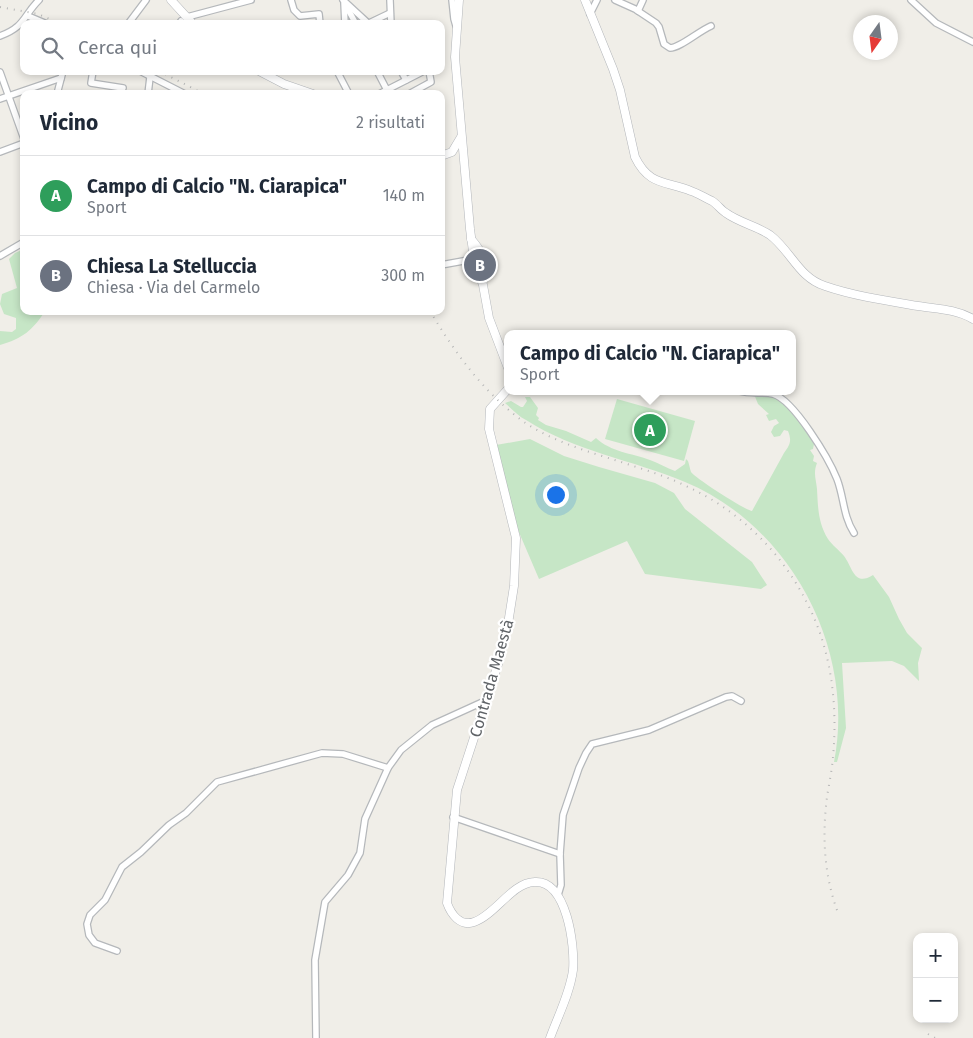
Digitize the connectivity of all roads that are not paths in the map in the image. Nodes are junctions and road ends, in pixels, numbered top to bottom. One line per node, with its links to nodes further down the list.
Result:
1 (39, 0): 18 (street)
2 (146, 0): 21 (street)
3 (171, 0): 22 (street)
4 (251, 0): 22 (street)
5 (291, 0): 23 (street)
6 (343, 0): 24 (street); 25 (street); 26 (street)
7 (390, 0): 16 (street)
8 (452, 0): 30 (street)
9 (458, 0): 30 (street)
10 (585, 0): 17 (street)
11 (596, 0): 17 (street)
12 (615, 0): 15 (street)
13 (643, 0): 15 (street)
14 (911, 0): 33 (street)
15 (638, 11): 31 (street)
16 (390, 13): 27 (street); 28 (street)
17 (590, 14): 73 (street)
18 (28, 16): 19 (street); 20 (street)
19 (24, 20)
20 (38, 20)
21 (131, 20)
22 (182, 20)
23 (320, 20)
24 (345, 20)
25 (354, 20)
26 (364, 20)
27 (376, 20)
28 (391, 20)
29 (20, 24): 32 (street)
30 (456, 26): 61 (street)
31 (711, 26)
32 (0, 36)
33 (973, 42)
34 (0, 72): 58 (street)
35 (62, 75): 45 (street)
36 (93, 75): 47 (street)
37 (147, 75): 44 (street)
38 (266, 75): 52 (street)
39 (339, 75): 53 (street)
40 (380, 75): 54 (street)
41 (403, 75): 46 (street)
42 (416, 75): 46 (street)
43 (430, 75): 56 (street)
44 (150, 77): 50 (street); 51 (street)
45 (61, 78): 48 (street); 49 (street)
46 (406, 80): 55 (street)
47 (122, 88)
48 (26, 90)
49 (58, 90)
50 (148, 90)
51 (177, 90)
52 (302, 90)
53 (347, 90)
54 (387, 90)
55 (391, 90)
56 (416, 90)
57 (20, 92): 58 (street)
58 (8, 96): 59 (street); 60 (street)
59 (0, 98)
60 (20, 128)
61 (462, 135): 64 (street); 66 (street)
62 (20, 144): 63 (street)
63 (0, 152)
64 (452, 152): 65 (street); 66 (street)
65 (445, 155)
66 (464, 160): 67 (street)
67 (471, 239): 70 (street); 72 (street)
68 (20, 244): 69 (street)
69 (0, 256)
70 (474, 259): 71 (street); 72 (street)
71 (445, 264)
72 (483, 285): 74 (street)
73 (973, 319)
74 (504, 357)
75 (504, 393): 78 (street, Contrada Maestà)
76 (775, 395): 77 (street)
77 (854, 533)
78 (487, 700): 80 (street); 81 (street, Contrada Maestà)
79 (741, 701): 82 (street)
80 (388, 768): 84 (street); 85 (street)
81 (453, 817): 82 (street); 83 (street, Contrada Maestà)
82 (560, 854): 83 (street)
83 (558, 895): 86 (street)
84 (117, 951)
85 (316, 1038)
86 (550, 1038)

